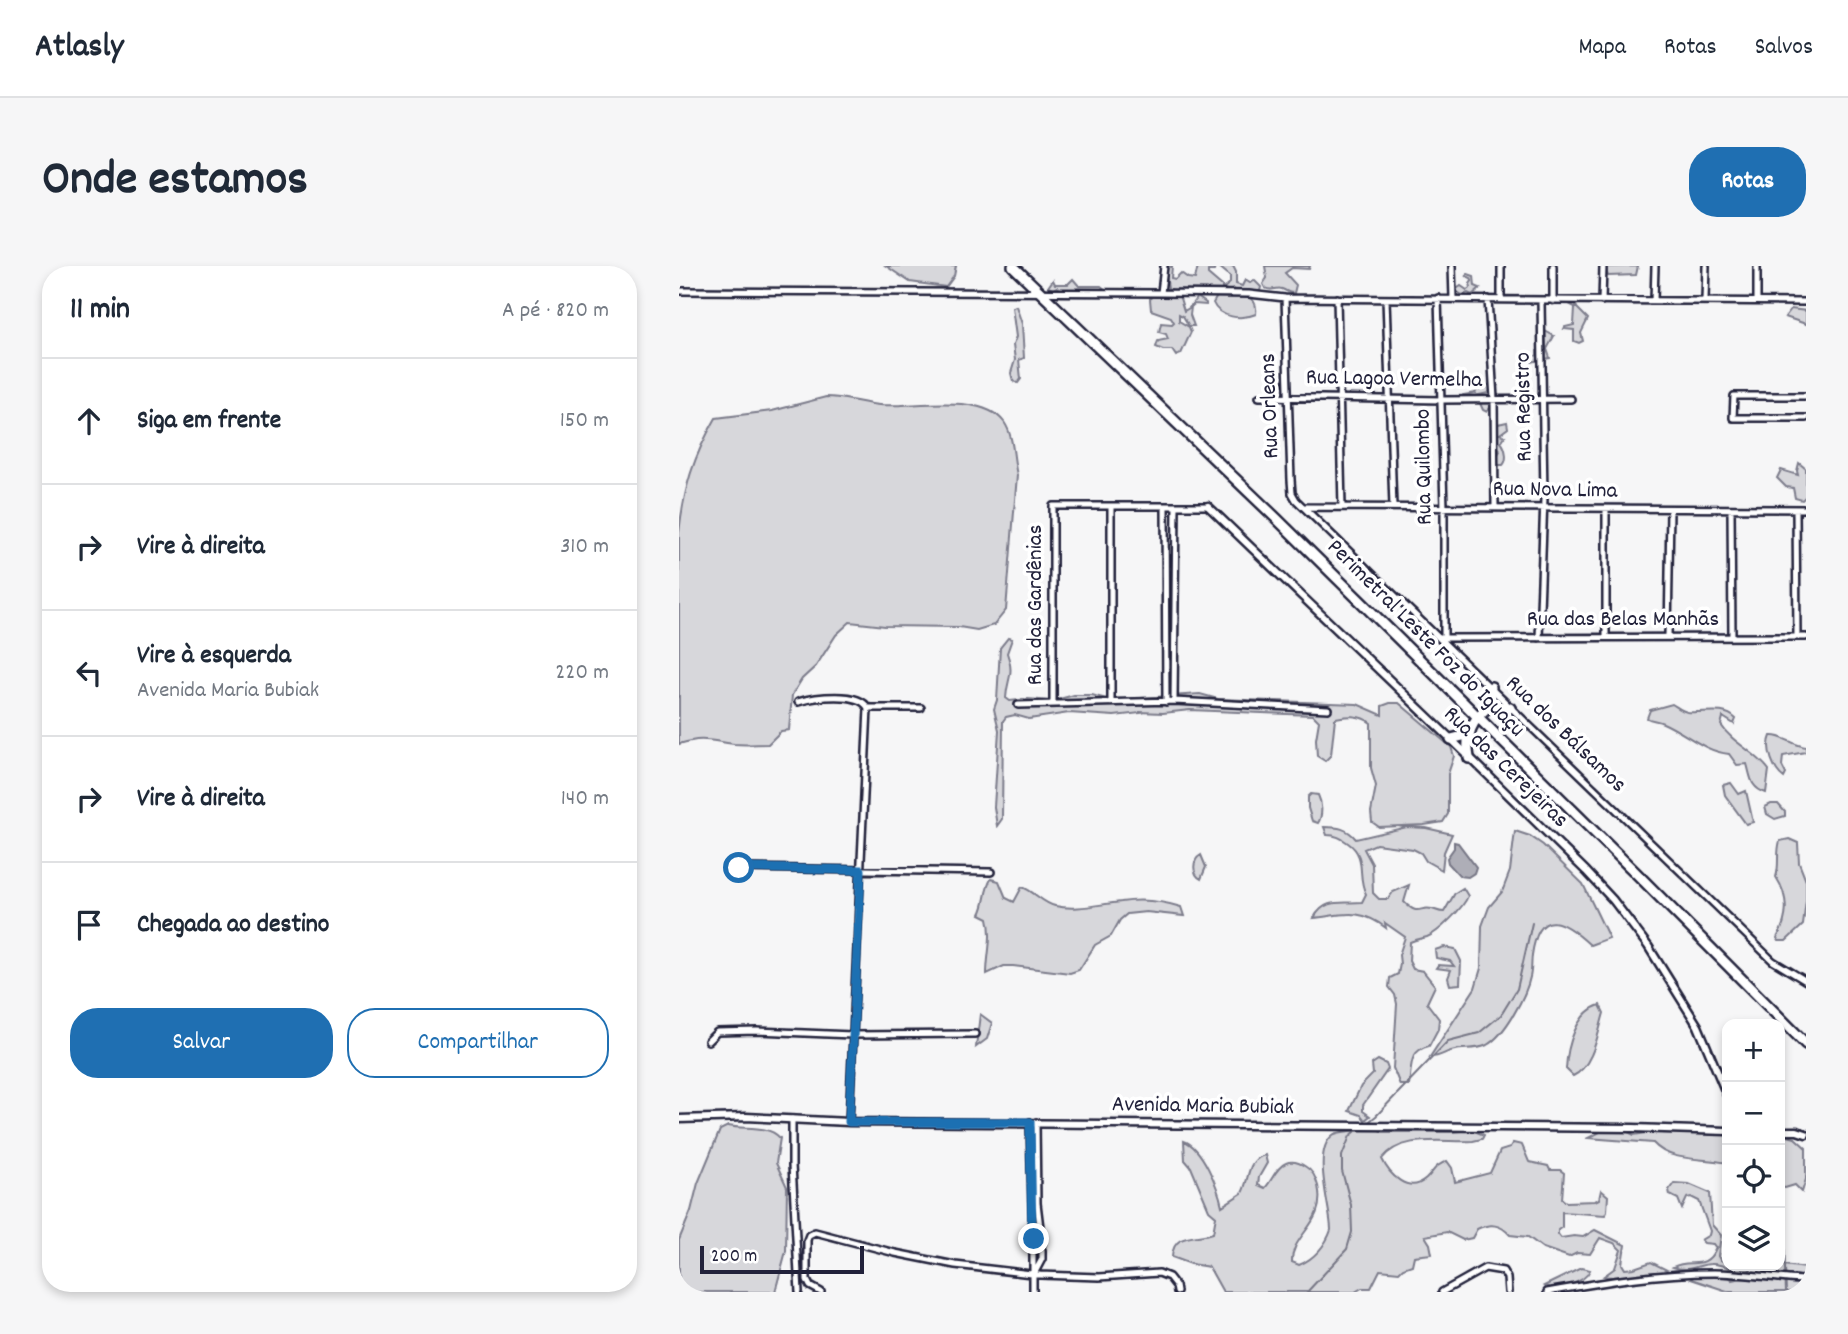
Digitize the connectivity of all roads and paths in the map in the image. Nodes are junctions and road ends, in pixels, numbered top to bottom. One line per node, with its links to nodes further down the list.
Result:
1 (1013, 266): 12 (highway, Perimetral Leste Foz do Iguaçu)
2 (1164, 266): 11 (street)
3 (1452, 266): 18 (street)
4 (1501, 266): 20 (street)
5 (1553, 266): 24 (street)
6 (1603, 266): 25 (street)
7 (1655, 266): 26 (street)
8 (1706, 266): 21 (street)
9 (1757, 266): 22 (street)
10 (679, 291): 12 (street)
11 (1161, 293): 12 (street); 14 (street)
12 (1042, 294): 72 (highway, Perimetral Leste Foz do Iguaçu)
13 (1806, 295): 27 (street)
14 (1285, 298): 15 (street); 30 (street, Rua Orleans)
15 (1337, 298): 17 (street); 31 (street)
16 (1438, 298): 17 (street); 18 (street); 36 (street, Rua Quilombo)
17 (1386, 299): 32 (street)
18 (1453, 299): 19 (street)
19 (1488, 299): 20 (street); 33 (street)
20 (1501, 299): 23 (street)
21 (1705, 300): 22 (street); 26 (street)
22 (1757, 300): 27 (street)
23 (1541, 301): 24 (street); 34 (street, Rua Registro)
24 (1553, 301): 25 (street)
25 (1602, 301): 26 (street)
26 (1654, 301)
27 (1806, 302)
28 (1806, 396): 37 (street)
29 (1259, 397): 30 (street, Rua Lagoa Vermelha)
30 (1289, 397): 31 (street, Rua Lagoa Vermelha); 42 (street, Rua Orleans)
31 (1341, 398): 32 (street, Rua Lagoa Vermelha); 43 (street)
32 (1390, 398): 36 (street, Rua Lagoa Vermelha); 44 (street)
33 (1494, 399): 34 (street, Rua Lagoa Vermelha); 36 (street, Rua Lagoa Vermelha); 45 (street)
34 (1542, 399): 35 (street, Rua Lagoa Vermelha); 47 (street, Rua Registro)
35 (1571, 399)
36 (1441, 400): 46 (street, Rua Quilombo)
37 (1806, 418)
38 (1111, 506): 39 (street); 64 (street); 65 (street, Rua das Gardênias)
39 (1165, 506): 40 (street); 63 (street)
40 (1176, 506): 41 (street); 61 (street)
41 (1208, 506): 74 (street, Rua das Cerejeiras)
42 (1305, 507): 43 (street, Rua Nova Lima); 53 (street, Rua dos Bálsamos)
43 (1342, 507): 44 (street, Rua Nova Lima)
44 (1393, 507): 46 (street, Rua Nova Lima)
45 (1495, 507): 46 (street, Rua Nova Lima); 47 (street, Rua Nova Lima)
46 (1444, 508): 53 (street, Rua Quilombo)
47 (1544, 508): 48 (street, Rua Nova Lima); 59 (street, Rua Registro)
48 (1606, 509): 49 (street, Rua Nova Lima); 54 (street)
49 (1670, 509): 52 (street, Rua Nova Lima); 55 (street)
50 (1796, 509): 51 (street, Rua Nova Lima); 52 (street, Rua Nova Lima); 57 (street)
51 (1806, 509)
52 (1731, 510): 56 (street)
53 (1442, 637): 59 (street, Rua das Belas Manhãs); 60 (street, Rua dos Bálsamos)
54 (1606, 637): 55 (street, Rua das Belas Manhãs); 59 (street, Rua das Belas Manhãs)
55 (1668, 637): 56 (street, Rua das Belas Manhãs)
56 (1732, 637): 57 (street, Rua das Belas Manhãs)
57 (1797, 637): 58 (street, Rua das Belas Manhãs)
58 (1806, 637)
59 (1539, 638)
60 (1491, 687): 67 (highway); 70 (street, Rua dos Bálsamos)
61 (1174, 701): 63 (street); 71 (street)
62 (798, 702): 68 (street)
63 (1166, 702): 64 (street)
64 (1111, 703): 65 (street)
65 (1053, 704): 66 (street)
66 (1018, 705)
67 (1489, 706): 70 (highway); 72 (highway)
68 (868, 708): 69 (street); 77 (street)
69 (921, 708)
70 (1510, 708): 79 (street, Rua dos Bálsamos)
71 (1328, 709)
72 (1476, 716): 73 (highway); 83 (highway, Perimetral Leste Foz do Iguaçu)
73 (1467, 734): 74 (highway); 75 (highway)
74 (1451, 739): 75 (street, Rua das Cerejeiras)
75 (1469, 758): 84 (street, Rua das Cerejeiras)
76 (739, 868): 77 (street)
77 (861, 870): 78 (street); 81 (street)
78 (991, 872)
79 (1806, 981)
80 (975, 1034): 81 (street)
81 (852, 1035): 82 (street); 87 (street)
82 (708, 1041)
83 (1806, 1044)
84 (1722, 1083)
85 (679, 1119): 86 (street, Avenida Maria Bubiak)
86 (792, 1119): 87 (street, Avenida Maria Bubiak); 98 (street)
87 (849, 1122): 88 (street, Avenida Maria Bubiak)
88 (1033, 1122): 92 (street, Avenida Maria Bubiak); 94 (street); 95 (street)
89 (1806, 1127): 91 (street)
90 (1785, 1131): 91 (street)
91 (1797, 1131): 93 (street)
92 (1722, 1132)
93 (1806, 1135)
94 (1033, 1244): 95 (street); 96 (street)
95 (1042, 1244): 96 (street)
96 (1034, 1274): 99 (street); 100 (street); 101 (street)
97 (1806, 1280): 104 (street)
98 (799, 1292)
99 (821, 1292)
100 (1033, 1292)
101 (1177, 1292)
102 (1442, 1292): 103 (street)
103 (1508, 1292)
104 (1547, 1292)

